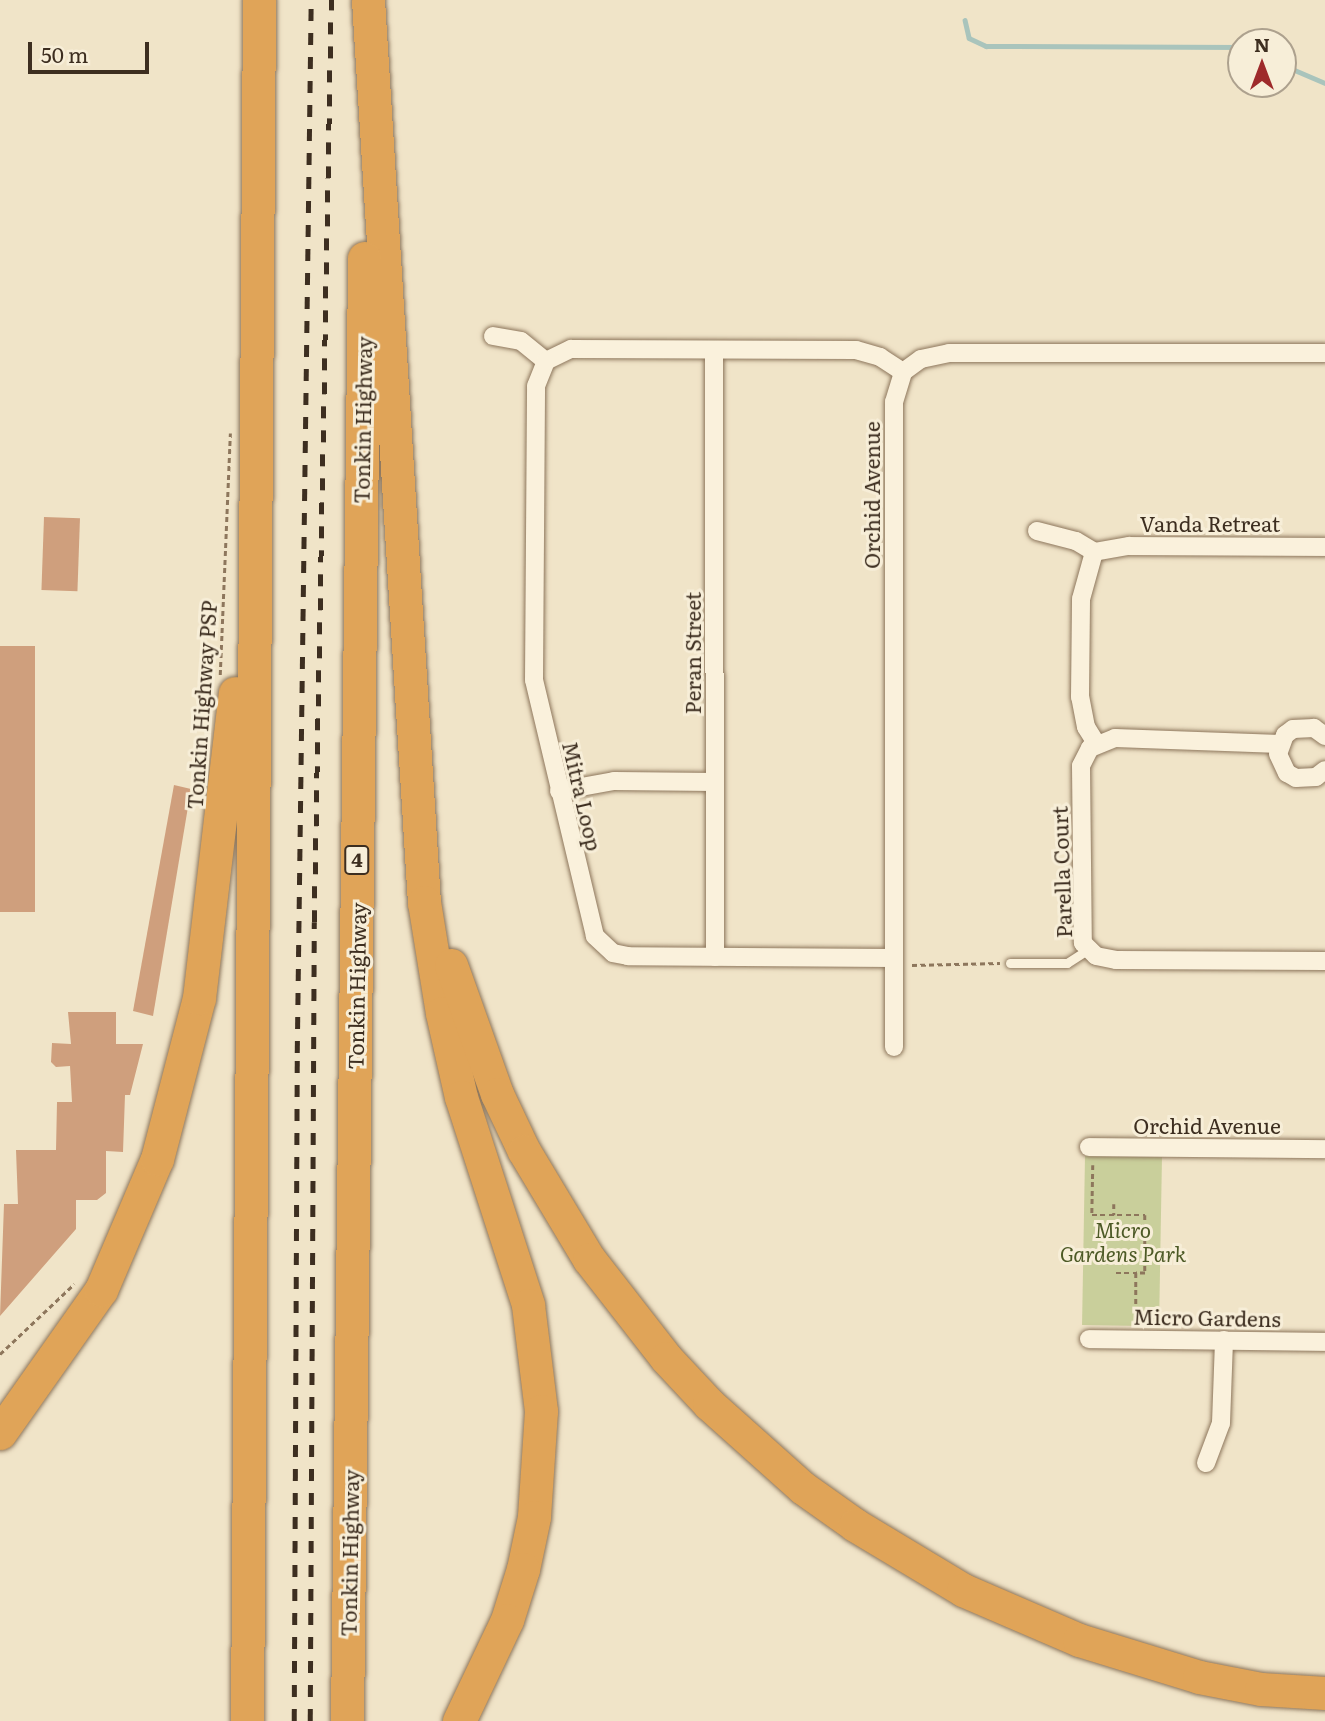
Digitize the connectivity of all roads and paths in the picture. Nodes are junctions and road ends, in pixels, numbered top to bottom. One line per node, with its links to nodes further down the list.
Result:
1 (259, 0): 38 (highway); 41 (highway)
2 (367, 0): 18 (highway); 42 (highway, Tonkin Highway / 4)
3 (493, 336): 6 (street)
4 (714, 350): 6 (street); 7 (street); 17 (street, Peran Street)
5 (1325, 353): 7 (street)
6 (546, 361): 19 (street, Mitra Loop)
7 (903, 372): 24 (street, Orchid Avenue)
8 (230, 422): 12 (path, Tonkin Highway PSP)
9 (1037, 531): 11 (street)
10 (1325, 547): 11 (street, Vanda Retreat)
11 (1094, 552): 14 (street)
12 (219, 688)
13 (1325, 736): 15 (street)
14 (1096, 743): 15 (street); 20 (street, Parella Court)
15 (1280, 744): 16 (street)
16 (1325, 770)
17 (715, 782): 19 (street); 21 (street, Peran Street)
18 (417, 791): 40 (highway); 43 (highway)
19 (559, 791): 21 (street, Mitra Loop)
20 (1087, 950): 22 (street, Parella Court); 23 (lane)
21 (715, 957): 24 (street, Mitra Loop)
22 (1325, 961)
23 (1010, 963): 24 (path)
24 (894, 964): 25 (street, Orchid Avenue)
25 (894, 1047)
26 (1091, 1147): 27 (street, Orchid Avenue); 29 (path)
27 (1325, 1149)
28 (1114, 1204): 29 (path)
29 (1114, 1215): 31 (path)
30 (1116, 1272): 31 (path)
31 (1136, 1272): 34 (path)
32 (81, 1275): 37 (path)
33 (1089, 1339): 34 (street, Micro Gardens)
34 (1136, 1339): 35 (street, Micro Gardens)
35 (1223, 1340): 36 (street, Micro Gardens); 39 (street)
36 (1325, 1342)
37 (0, 1354)
38 (0, 1433)
39 (1206, 1463)
40 (1325, 1693)
41 (247, 1721)
42 (347, 1721)
43 (459, 1721)

